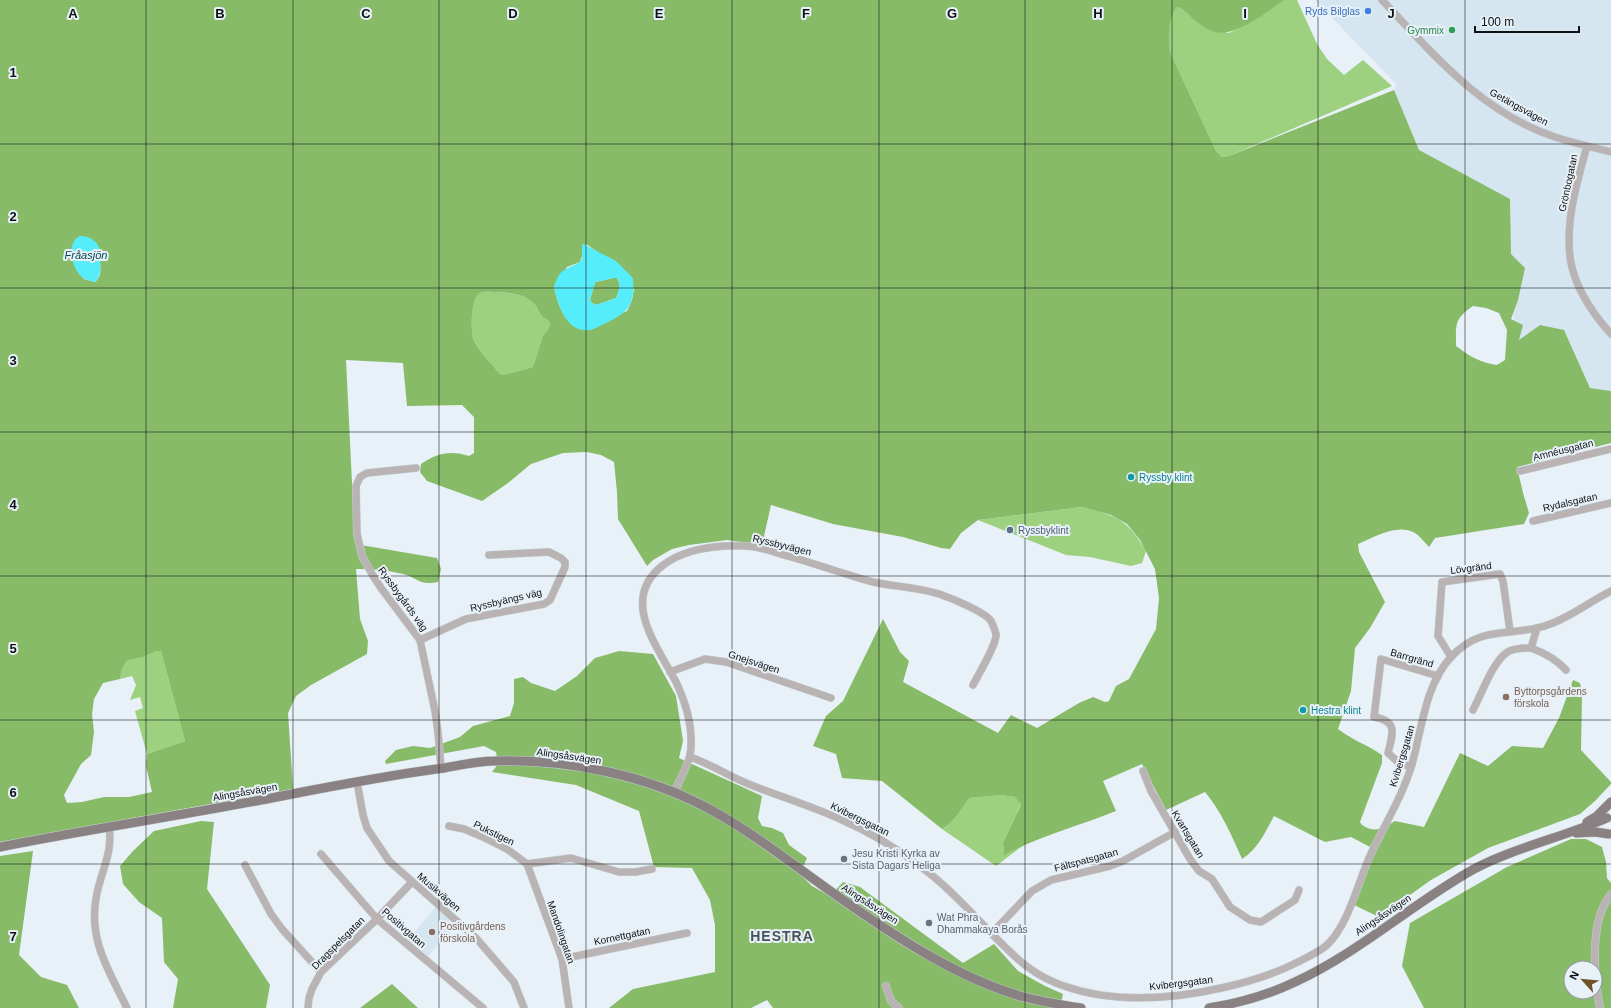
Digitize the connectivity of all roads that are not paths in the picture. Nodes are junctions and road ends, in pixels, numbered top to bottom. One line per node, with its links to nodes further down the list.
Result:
1 (1382, 0): 2 (street, Getängsvägen)
2 (1587, 146): 3 (street, Getängsvägen); 4 (street, Grönbogatan)
3 (1611, 152)
4 (1611, 334)
5 (1611, 449): 7 (street, Amnéusgatan)
6 (416, 468): 14 (street, Ryssbygårds väg)
7 (1520, 471)
8 (1611, 503): 9 (street, Rydalsgatan)
9 (1533, 521)
10 (488, 555): 14 (street, Ryssbyängs väg)
11 (1611, 591): 12 (street, Kvibergsgatan)
12 (1537, 628): 13 (street, Kvibergsgatan); 15 (street)
13 (1510, 631): 16 (street, Kvibergsgatan); 16 (street, Lövgränd)
14 (420, 640): 25 (street, Ryssbygårds väg)
15 (1530, 648): 17 (street); 22 (street)
16 (1451, 657): 19 (street, Kvibergsgatan)
17 (1566, 670)
18 (670, 672): 20 (street, Ryssbyvägen); 21 (street, Gnejsvägen); 23 (street, Ryssbyvägen)
19 (1438, 676): 24 (street, Kvibergsgatan); 24 (street, Barrgränd)
20 (973, 685)
21 (830, 698)
22 (1473, 710)
23 (690, 757): 28 (street, Ryssbyvägen); 46 (street, Kvibergsgatan)
24 (1411, 767): 46 (street, Kvibergsgatan)
25 (441, 768): 27 (main road, Alingsåsvägen); 28 (main road, Alingsåsvägen)
26 (1143, 771): 33 (street, Kvartsgatan)
27 (357, 782): 32 (main road, Alingsåsvägen); 41 (street, Musikvägen)
28 (674, 793): 57 (main road, Alingsåsvägen)
29 (1611, 802): 34 (main road, Alingsåsvägen)
30 (1609, 815): 34 (main road, Alingsåsvägen); 35 (main road)
31 (449, 826): 38 (street, Pukstigen)
32 (109, 828): 36 (main road, Alingsåsvägen); 51 (street)
33 (1175, 832): 42 (street, Kvartsgatan); 46 (street, Fältspatsgatan)
34 (1567, 833): 35 (main road, Alingsåsvägen); 50 (main road, Alingsåsvägen)
35 (1610, 835)
36 (0, 847)
37 (321, 854): 44 (street, Positivgatan)
38 (527, 864): 40 (street); 47 (street, Mandolingatan)
39 (245, 865): 48 (street)
40 (652, 869)
41 (412, 882): 44 (street, Dragspelsgatan); 54 (street, Musikvägen)
42 (1299, 890)
43 (1611, 894): 59 (street)
44 (377, 919): 48 (street, Dragspelsgatan); 53 (street, Positivgatan)
45 (687, 933): 47 (street, Kornettgatan)
46 (992, 933)
47 (562, 959): 55 (street, Mandolingatan)
48 (321, 972): 52 (street, Dragspelsgatan)
49 (886, 986): 56 (street)
50 (1235, 1006): 58 (main road, Alingsåsvägen)
51 (128, 1008)
52 (308, 1008)
53 (483, 1008)
54 (524, 1008)
55 (569, 1008)
56 (899, 1008)
57 (1081, 1008)
58 (1209, 1008)
59 (1600, 1008)

